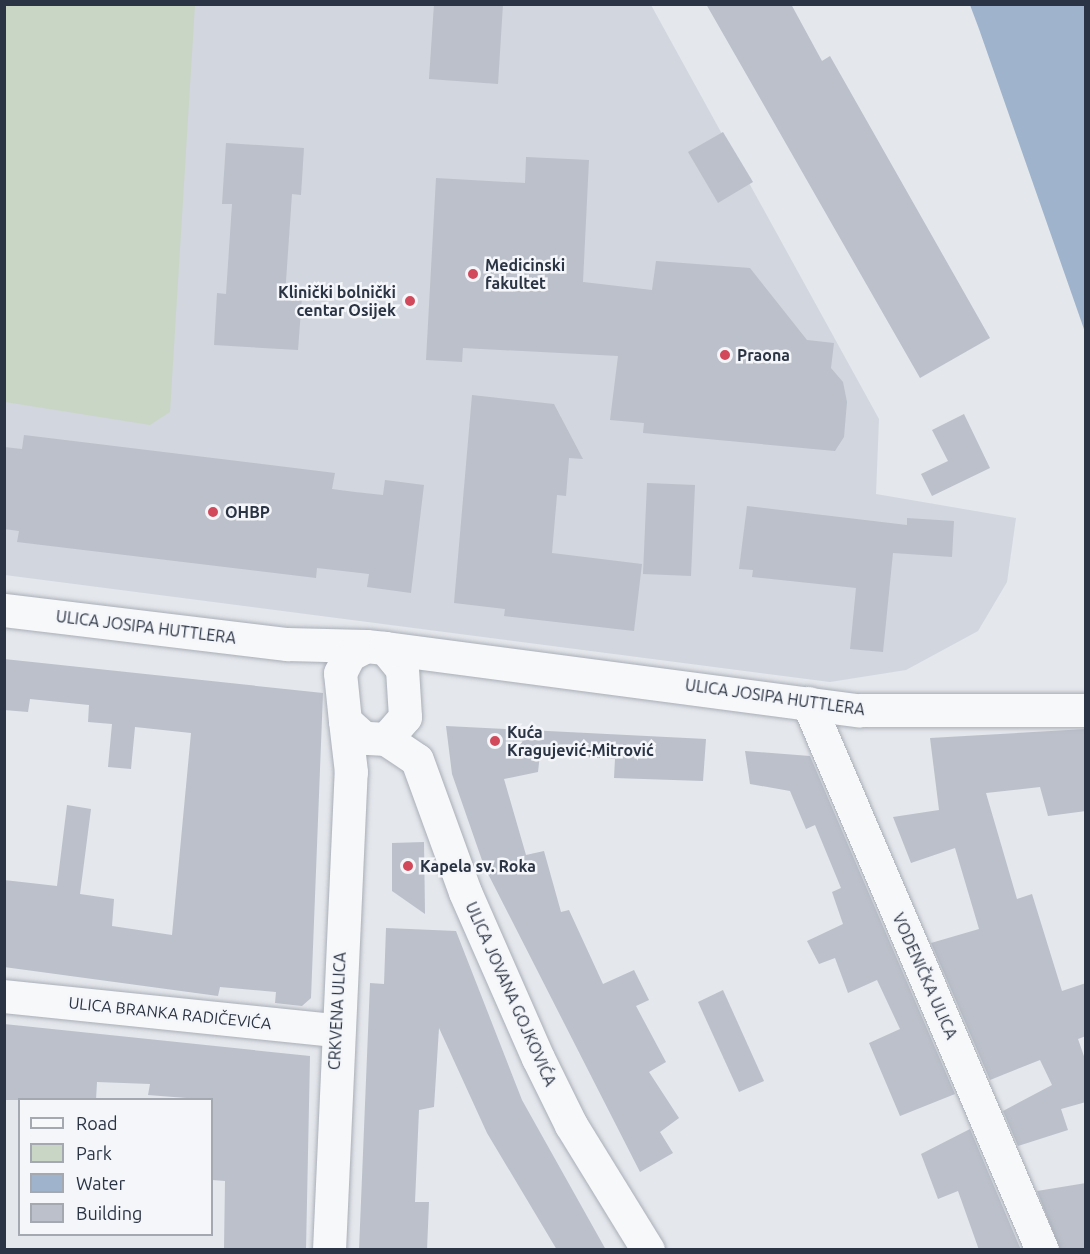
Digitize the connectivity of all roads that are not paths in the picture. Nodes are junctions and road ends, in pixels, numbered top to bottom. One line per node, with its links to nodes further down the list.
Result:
1 (4, 610): 2 (street, ULICA JOSIPA HUTTLERA)
2 (287, 644): 3 (street, ULICA JOSIPA HUTTLERA); 5 (street, ULICA JOSIPA HUTTLERA)
3 (375, 647): 4 (street, ULICA JOSIPA HUTTLERA); 5 (street); 6 (street)
4 (467, 655): 6 (street, ULICA JOSIPA HUTTLERA); 7 (street, ULICA JOSIPA HUTTLERA)
5 (339, 685): 9 (street)
6 (404, 695): 10 (street)
7 (808, 703): 8 (street, ULICA JOSIPA HUTTLERA); 16 (street, VODENIČKA ULICA)
8 (1086, 710)
9 (345, 721): 10 (street); 11 (street, CRKVENA ULICA)
10 (380, 739): 11 (street); 15 (street, ULICA JOVANA GOJKOVIĆA)
11 (351, 772): 13 (street, CRKVENA ULICA)
12 (4, 996): 13 (street, ULICA BRANKA RADIČEVIĆA)
13 (335, 1030): 14 (street, CRKVENA ULICA)
14 (329, 1250)
15 (648, 1250)
16 (1042, 1250)

